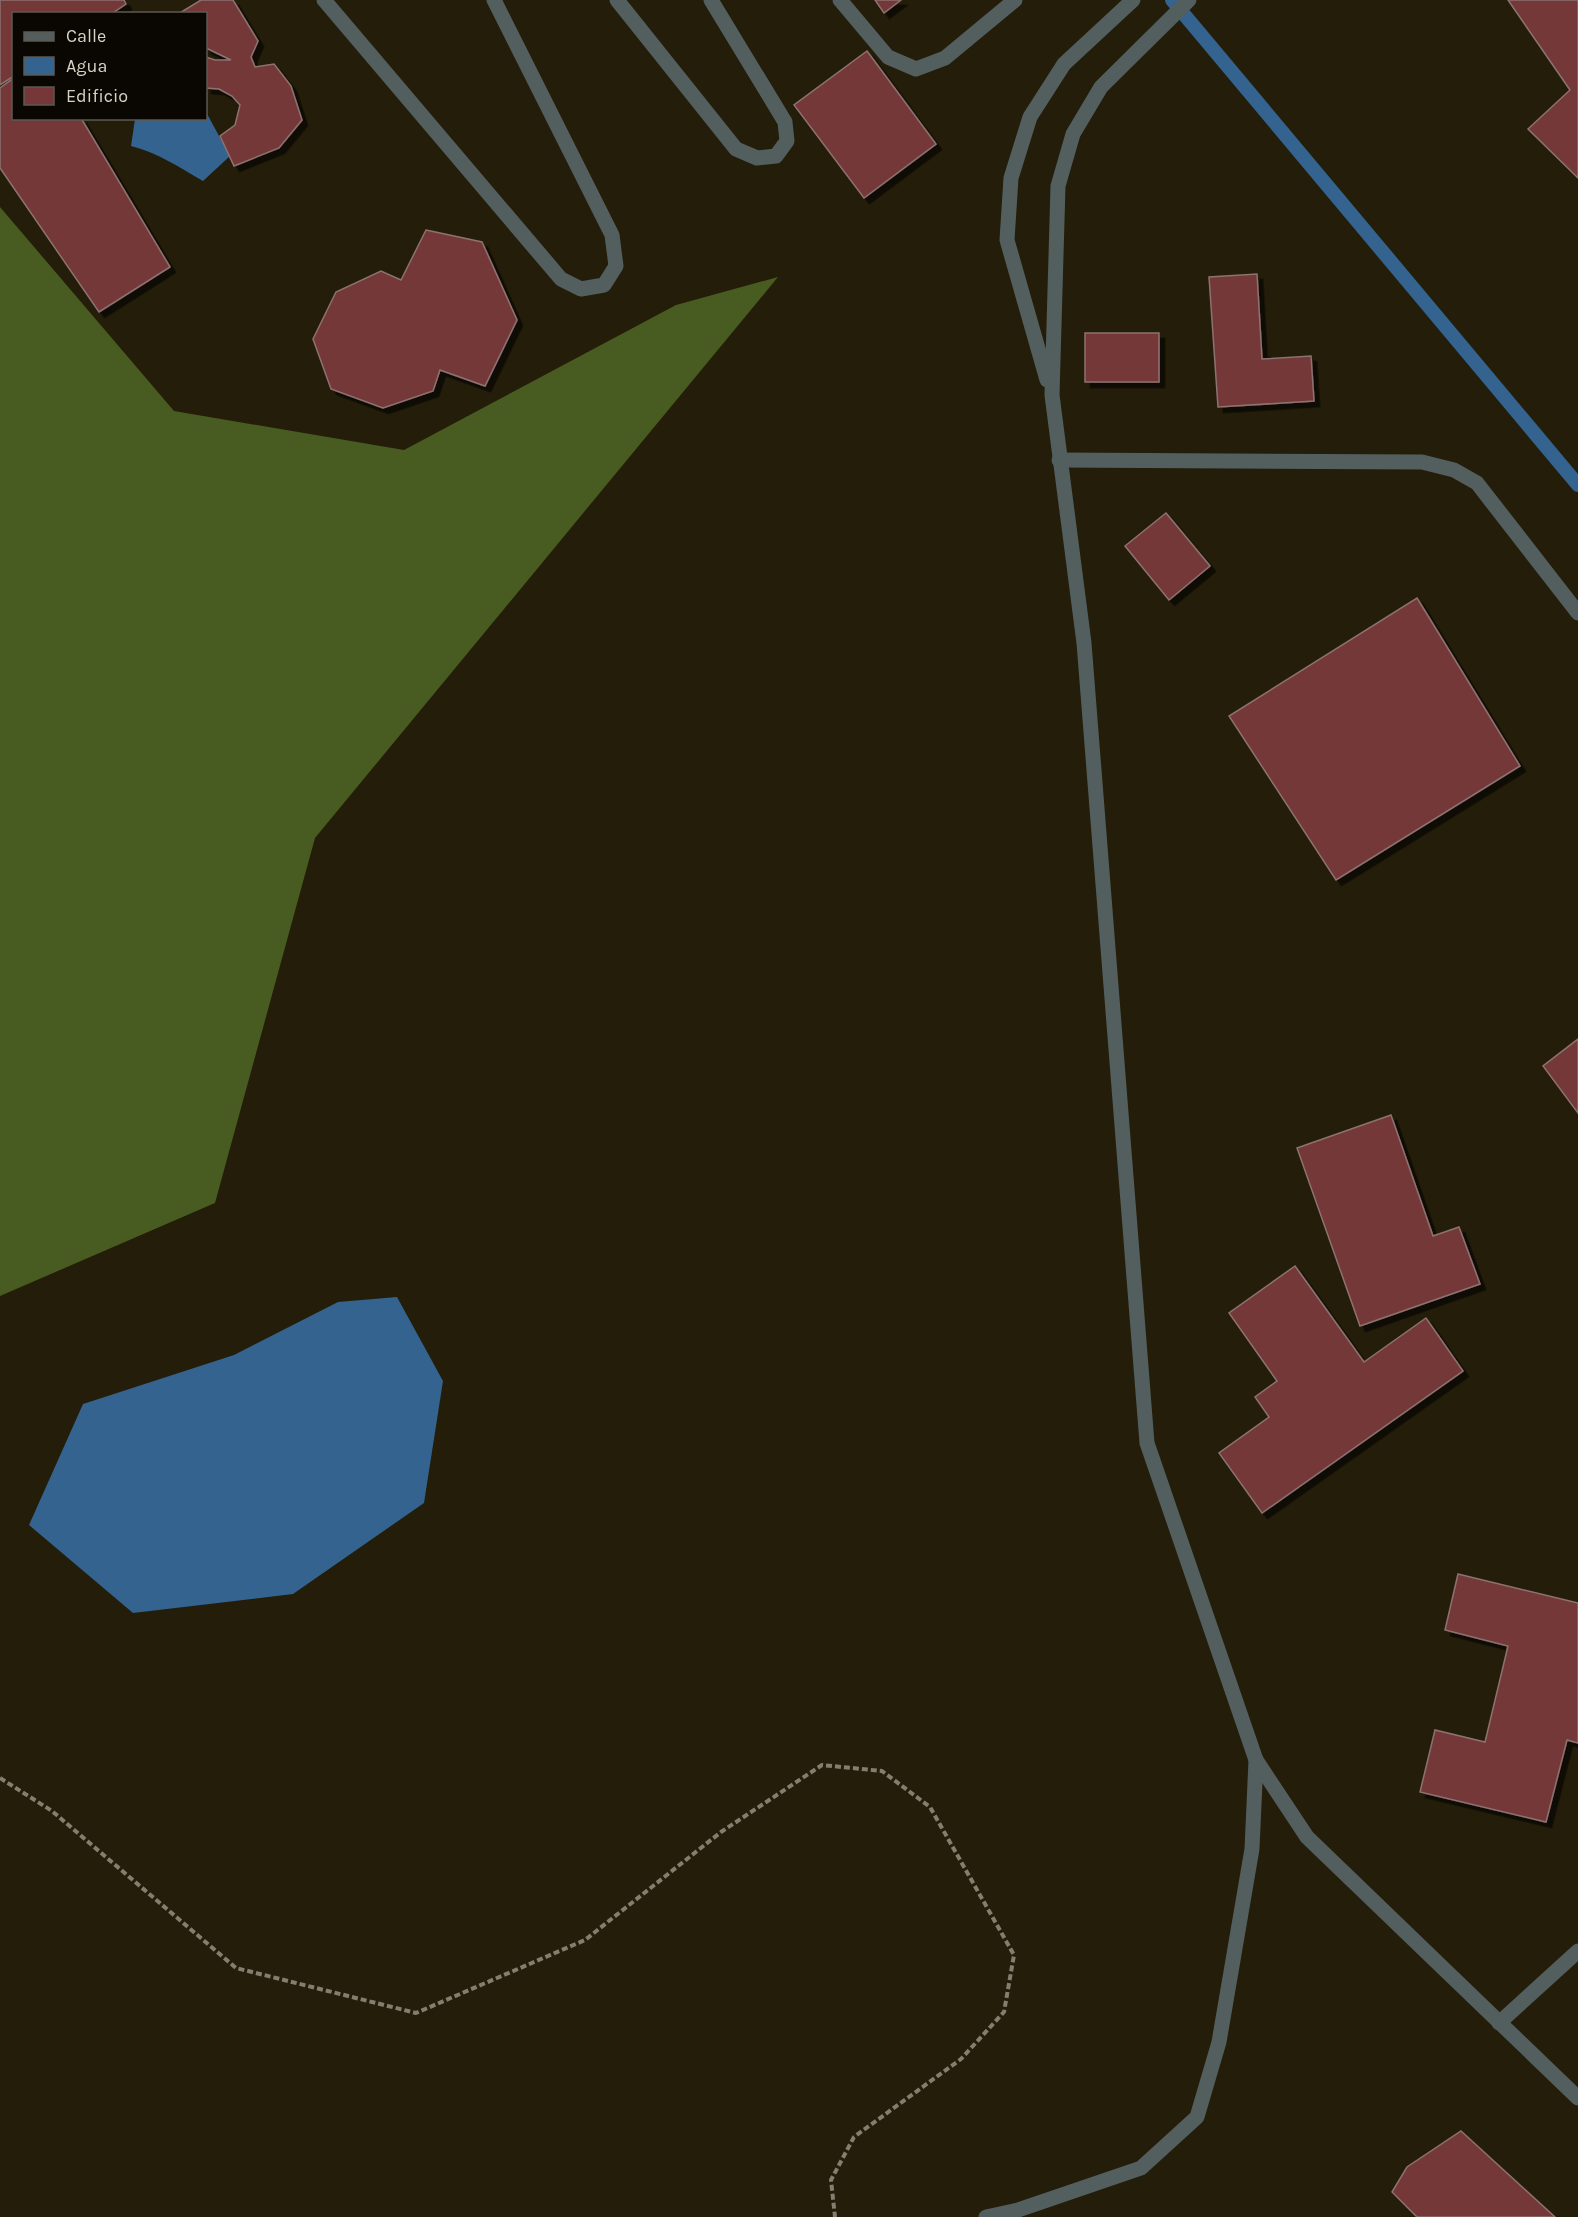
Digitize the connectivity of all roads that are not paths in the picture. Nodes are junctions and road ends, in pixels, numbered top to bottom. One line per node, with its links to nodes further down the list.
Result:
1 (324, 0): 2 (lane)
2 (494, 0)
3 (617, 0): 4 (lane)
4 (711, 0)
5 (840, 0): 6 (lane)
6 (1015, 0)
7 (1133, 0): 9 (lane)
8 (1189, 0): 9 (lane)
9 (1052, 395): 10 (lane)
10 (1059, 460): 11 (lane); 12 (lane)
11 (1578, 613)
12 (1256, 1760): 14 (lane); 16 (lane)
13 (1578, 1951): 14 (lane)
14 (1499, 2023): 15 (lane)
15 (1578, 2098)
16 (986, 2217)

